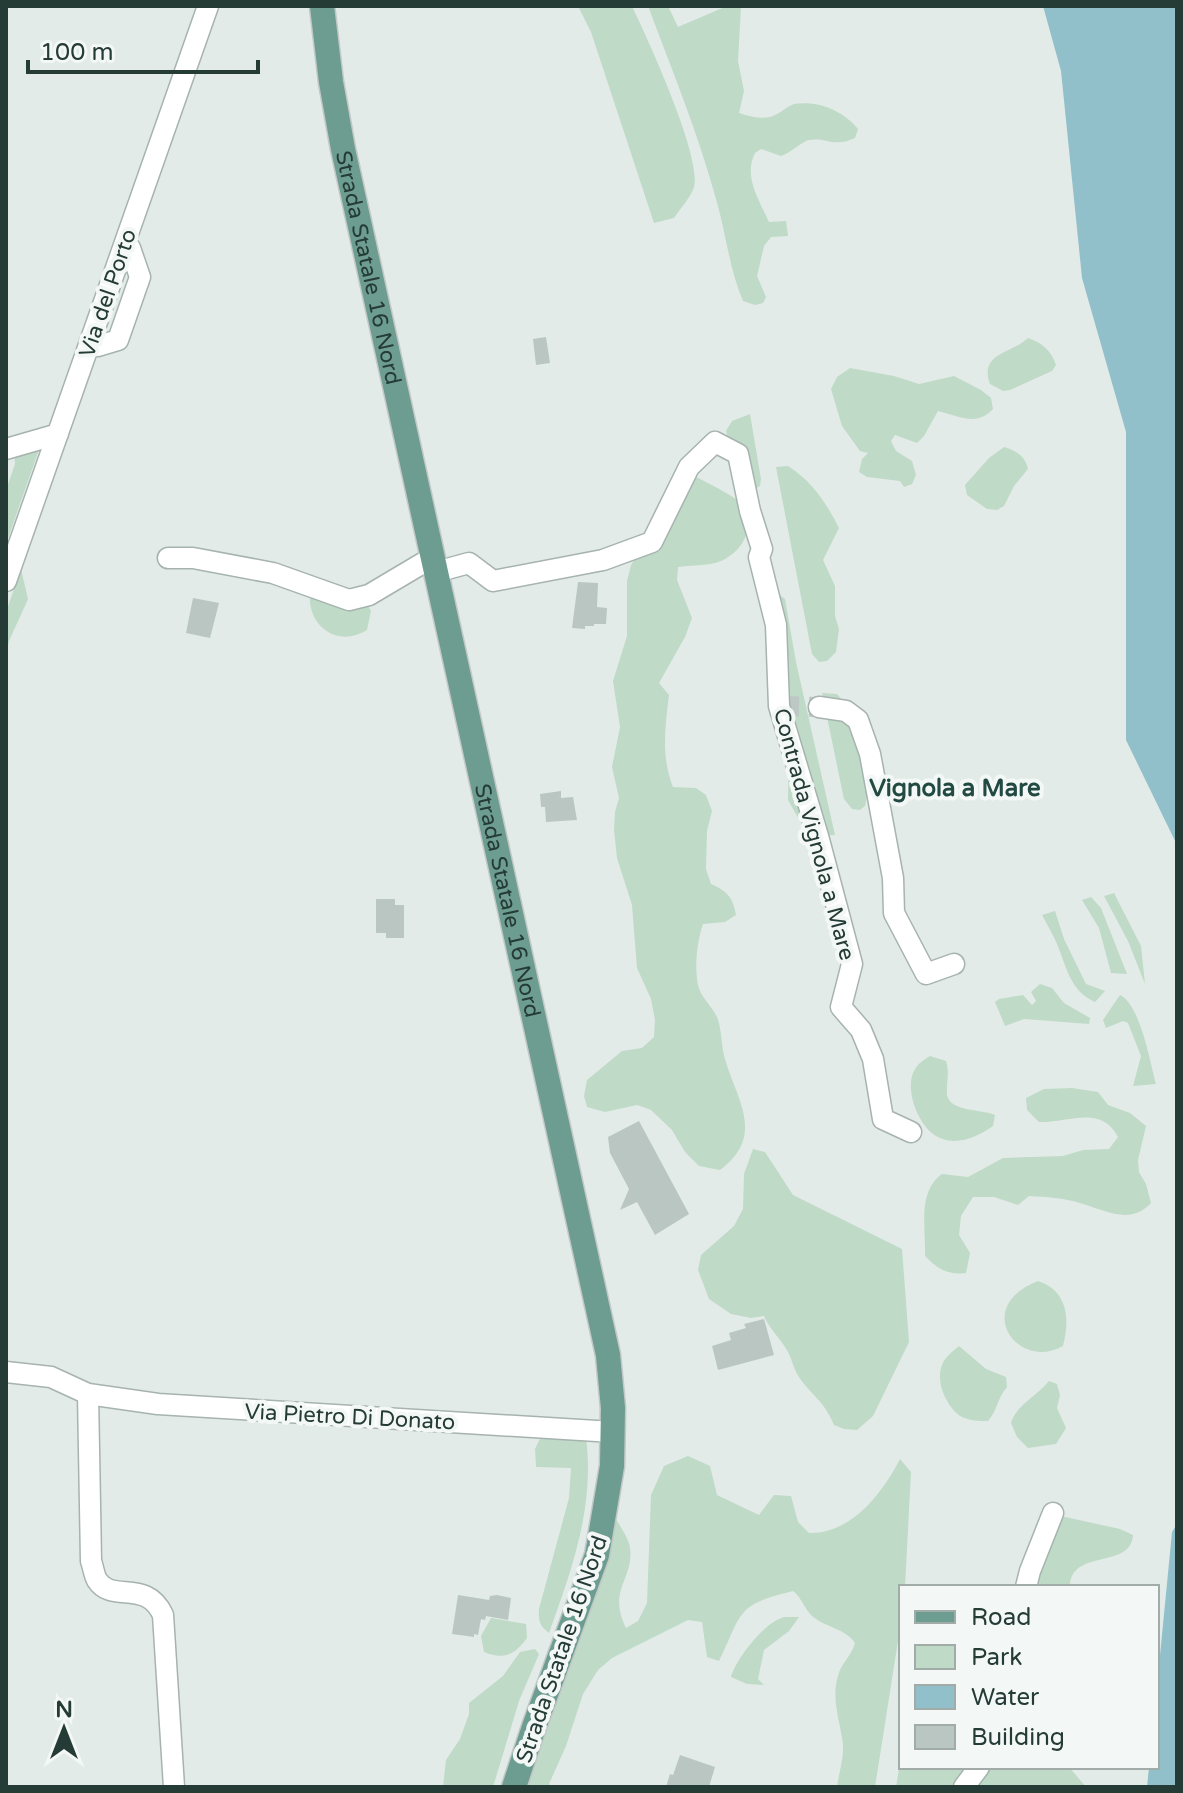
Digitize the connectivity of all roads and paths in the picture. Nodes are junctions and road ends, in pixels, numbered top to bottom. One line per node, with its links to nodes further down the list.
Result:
1 (208, 6): 3 (street, Via del Porto)
2 (322, 6): 6 (main road, Strada Statale 16 Nord)
3 (58, 434): 4 (street); 7 (street, Via del Porto)
4 (6, 449)
5 (168, 558): 6 (street)
6 (435, 565): 10 (street, Contrada Vignola a Mare); 13 (main road, Strada Statale 16 Nord)
7 (6, 581)
8 (819, 707): 9 (street, Contrada Vignola a Mare)
9 (954, 964)
10 (911, 1132)
11 (6, 1372): 12 (street, Via Pietro Di Donato)
12 (88, 1394): 13 (street, Via Pietro Di Donato); 17 (street)
13 (613, 1432): 18 (main road, Strada Statale 16 Nord)
14 (1053, 1513): 15 (street)
15 (1026, 1585)
16 (978, 1769): 19 (street)
17 (174, 1787)
18 (514, 1787)
19 (964, 1787)

